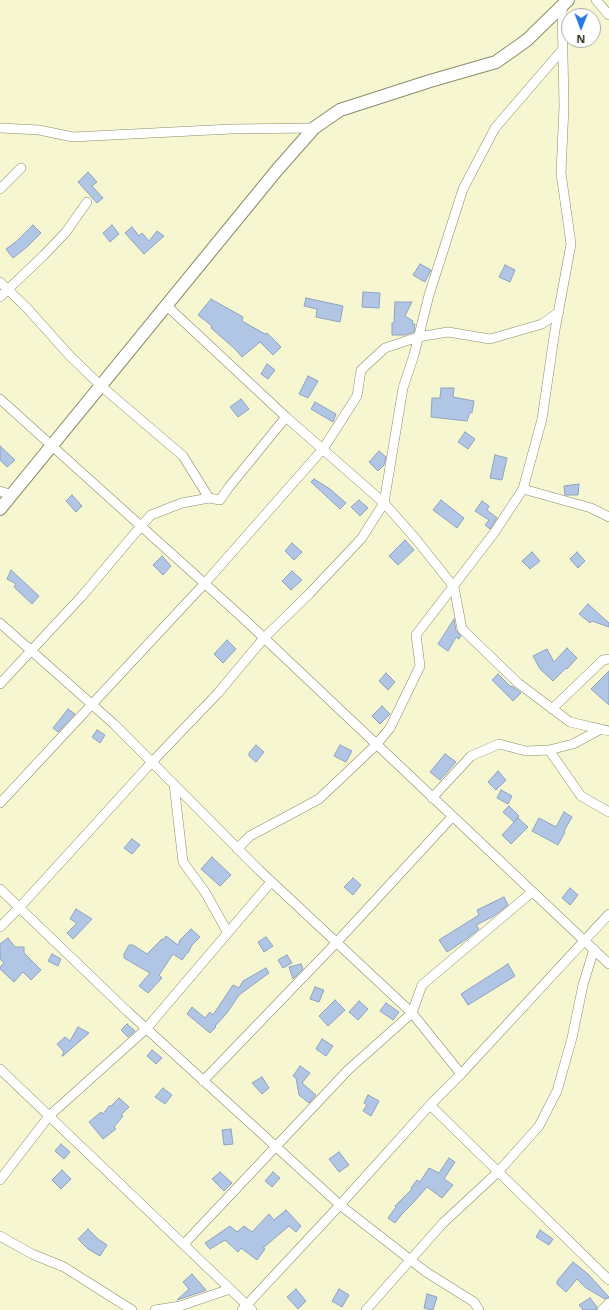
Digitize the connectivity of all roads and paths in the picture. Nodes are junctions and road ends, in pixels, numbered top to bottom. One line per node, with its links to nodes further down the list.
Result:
1 (596, 0): 3 (street)
2 (565, 3): 4 (street); 6 (street)
3 (609, 15)
4 (563, 49): 14 (street); 15 (street)
5 (0, 128): 6 (street)
6 (314, 128): 13 (street)
7 (21, 168): 8 (street)
8 (0, 189)
9 (87, 202): 11 (street)
10 (0, 282): 11 (street)
11 (8, 289): 12 (street); 16 (street)
12 (0, 297)
13 (166, 305): 16 (street); 18 (street)
14 (559, 312): 15 (street); 21 (street)
15 (418, 337): 20 (street); 25 (street)
16 (100, 386): 19 (street); 24 (street)
17 (0, 399): 19 (street)
18 (286, 417): 20 (street); 24 (street)
19 (51, 446): 23 (street); 28 (street)
20 (323, 449): 25 (street); 29 (street)
21 (523, 490): 27 (street); 30 (street)
22 (0, 491): 23 (street)
23 (12, 495): 26 (street)
24 (209, 498): 28 (street)
25 (384, 503): 30 (street); 32 (street)
26 (0, 509)
27 (609, 517)
28 (141, 526): 29 (street); 33 (street)
29 (205, 584): 32 (street); 36 (street)
30 (454, 587): 37 (street); 39 (street)
31 (0, 623): 33 (street)
32 (264, 638): 39 (street); 41 (street)
33 (32, 651): 35 (street); 36 (street)
34 (609, 659): 37 (street)
35 (0, 684)
36 (92, 704): 41 (street); 44 (street)
37 (552, 709): 38 (street)
38 (605, 730): 40 (street)
39 (376, 745): 43 (street); 47 (street)
40 (549, 750): 43 (street); 45 (street)
41 (152, 762): 42 (street); 51 (street)
42 (174, 784): 47 (street); 54 (street)
43 (432, 798): 46 (street)
44 (0, 803)
45 (609, 812)
46 (452, 817): 50 (street); 56 (street)
47 (237, 849): 48 (street)
48 (271, 882): 54 (street); 56 (street)
49 (0, 889): 51 (street)
50 (532, 892): 55 (street); 59 (street)
51 (19, 908): 53 (street); 60 (street)
52 (609, 914): 55 (street)
53 (0, 927)
54 (228, 933): 60 (street)
55 (584, 941): 57 (street); 62 (street)
56 (336, 943): 59 (street); 63 (street)
57 (594, 949): 58 (street); 67 (street)
58 (609, 964)
59 (412, 1013): 62 (street); 66 (street)
60 (146, 1029): 63 (street); 65 (street)
61 (0, 1069): 65 (street)
62 (461, 1074): 64 (street)
63 (203, 1081): 66 (street)
64 (430, 1105): 67 (street); 69 (street)
65 (49, 1116): 68 (street); 71 (street)
66 (276, 1147): 69 (street); 71 (street)
67 (498, 1172): 72 (street); 73 (street)
68 (0, 1180)
69 (340, 1206): 72 (street); 76 (street)
70 (0, 1236): 77 (street)
71 (184, 1244): 74 (street)
72 (411, 1261): 79 (street); 80 (street)
73 (609, 1280)
74 (230, 1289): 76 (street); 78 (street)
75 (609, 1303): 81 (street)
76 (247, 1308)
77 (132, 1310)
78 (155, 1310)
79 (366, 1310)
80 (479, 1310)
81 (602, 1310)

